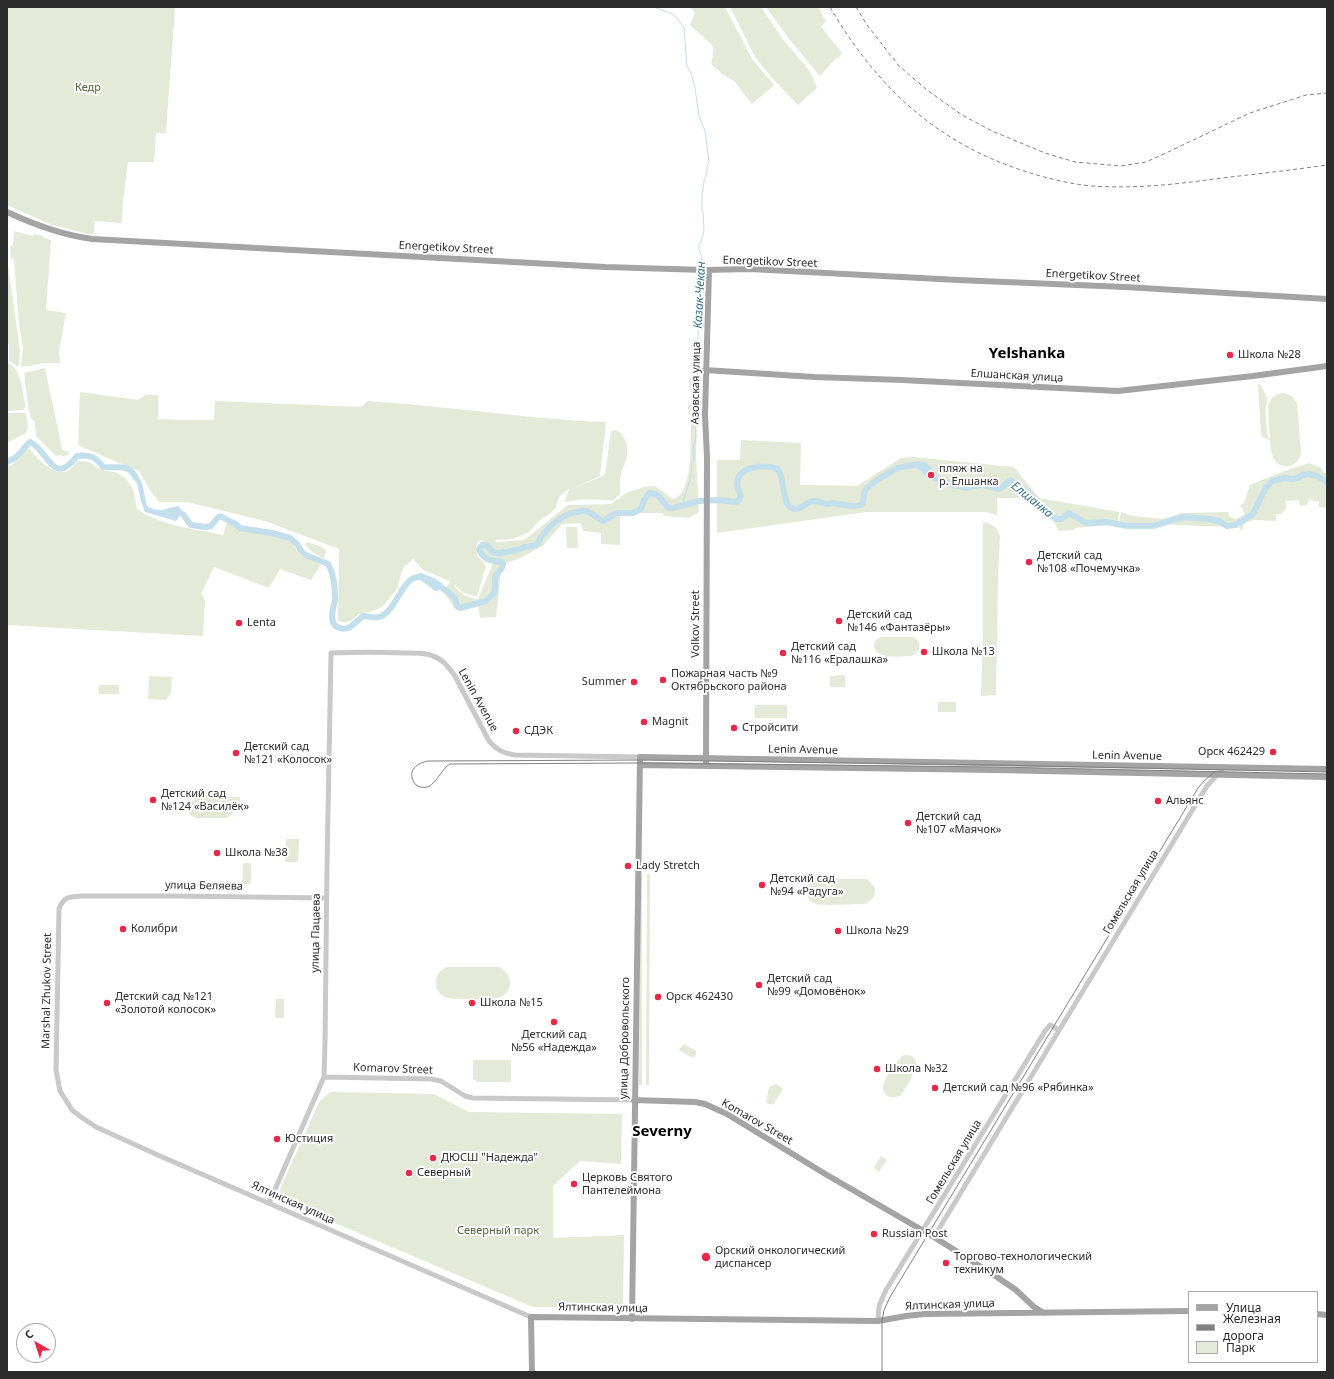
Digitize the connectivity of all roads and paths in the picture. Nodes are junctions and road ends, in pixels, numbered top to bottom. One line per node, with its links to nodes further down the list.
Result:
1 (7, 212): 2 (main road, Energetikov Street)
2 (707, 270): 3 (main road, Energetikov Street); 5 (main road, Азовская улица)
3 (1327, 299)
4 (1327, 366): 5 (main road, Елшанская улица)
5 (706, 370): 6 (main road, Азовская улица)
6 (706, 505): 9 (main road, Volkov Street)
7 (331, 653): 8 (street, Lenin Avenue); 17 (street, улица Пацаева)
8 (640, 758): 9 (main road, Lenin Avenue); 10 (main road, улица Добровольского)
9 (706, 758): 11 (main road, Volkov Street); 12 (main road, Lenin Avenue)
10 (640, 765): 11 (main road, Lenin Avenue); 20 (main road, улица Добровольского)
11 (706, 766): 14 (main road, Lenin Avenue)
12 (1224, 767): 13 (main road, Lenin Avenue); 14 (street, Гомельская улица)
13 (1327, 769)
14 (1215, 776): 15 (main road, Lenin Avenue); 18 (street, Гомельская улица)
15 (1327, 777)
16 (82, 896): 17 (street, улица Беляева); 21 (street, Marshal Zhukov Street)
17 (326, 898): 19 (street, улица Пацаева)
18 (1059, 1030): 23 (street, Гомельская улица); 24 (street, Гомельская улица)
19 (324, 1077): 20 (street, Komarov Street); 22 (street, улица Пацаева)
20 (634, 1100): 23 (main road, Komarov Street); 28 (main road, улица Добровольского)
21 (66, 1102): 22 (street, Ялтинская улица)
22 (269, 1203): 27 (street, Ялтинская улица)
23 (923, 1232): 24 (main road, Komarov Street); 29 (street, Гомельская улица)
24 (934, 1237): 26 (main road, Komarov Street)
25 (1188, 1311): 26 (main road, Ялтинская улица)
26 (1044, 1313): 29 (main road, Ялтинская улица)
27 (531, 1317): 28 (main road, Ялтинская улица); 30 (main road)
28 (632, 1319): 29 (main road, Ялтинская улица)
29 (878, 1321)
30 (532, 1372)

